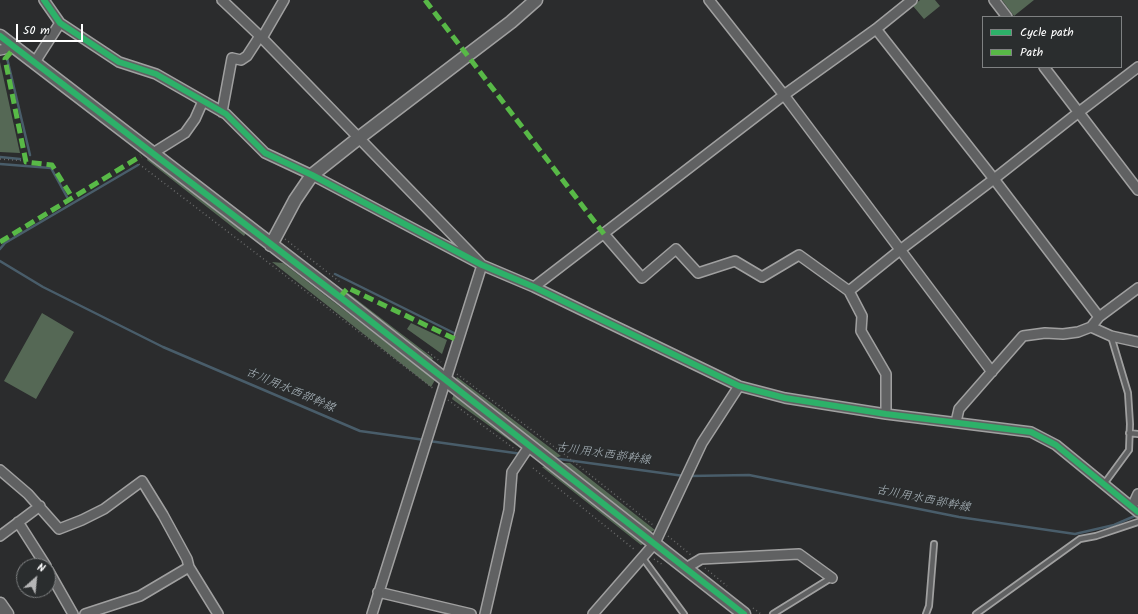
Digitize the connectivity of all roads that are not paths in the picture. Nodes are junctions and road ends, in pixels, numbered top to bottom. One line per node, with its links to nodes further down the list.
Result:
1 (44, 0): 9 (street)
2 (222, 0): 12 (street)
3 (284, 0): 12 (street)
4 (536, 0): 22 (street)
5 (709, 0): 18 (street)
6 (912, 0): 10 (street)
7 (994, 0): 8 (street)
8 (1006, 16)
9 (60, 23): 15 (street); 19 (street)
10 (876, 29): 18 (street); 25 (street)
11 (0, 36): 13 (street)
12 (261, 37): 20 (street); 22 (street)
13 (14, 47): 14 (street); 15 (street)
14 (0, 50)
15 (35, 62): 23 (street)
16 (1138, 67): 21 (street)
17 (1045, 68): 21 (street)
18 (784, 95): 27 (street); 29 (street)
19 (203, 101): 20 (street); 23 (street)
20 (222, 112): 24 (street)
21 (1078, 112): 25 (street); 26 (street)
22 (360, 137): 24 (street); 30 (street)
23 (153, 153): 28 (street)
24 (312, 175): 28 (street); 30 (street)
25 (994, 179): 29 (street); 34 (street)
26 (1138, 190)
27 (604, 234): 31 (street); 33 (street)
28 (271, 245): 39 (street)
29 (900, 250): 33 (street); 38 (street)
30 (482, 265): 31 (street); 39 (street)
31 (534, 287): 40 (street)
32 (1138, 288): 34 (street)
33 (849, 291): 41 (street)
34 (1099, 317): 35 (street)
35 (1091, 326): 36 (street); 38 (street)
36 (1111, 336): 37 (street); 43 (lane)
37 (1138, 342)
38 (992, 372): 42 (street)
39 (445, 379): 45 (street); 62 (street)
40 (739, 386): 41 (street); 54 (street)
41 (886, 414): 42 (street)
42 (956, 422): 47 (street)
43 (1129, 433): 44 (lane); 47 (lane)
44 (1138, 434)
45 (530, 445): 54 (street); 70 (street)
46 (0, 470): 49 (street)
47 (1104, 484): 50 (street)
48 (1138, 494): 50 (street)
49 (40, 506): 51 (street); 58 (street)
50 (1135, 509)
51 (18, 522): 53 (street); 57 (street)
52 (1138, 522): 76 (lane)
53 (0, 536)
54 (655, 543): 56 (street); 59 (street)
55 (934, 544): 75 (lane)
56 (642, 557): 71 (street); 72 (lane)
57 (41, 558)
58 (189, 567): 66 (street); 67 (street)
59 (686, 568): 60 (street); 73 (street)
60 (832, 578): 74 (lane)
61 (56, 585): 65 (street)
62 (378, 592): 68 (street); 69 (street)
63 (0, 604): 64 (street)
64 (7, 614)
65 (72, 614)
66 (87, 614)
67 (218, 614)
68 (372, 614)
69 (471, 614)
70 (485, 614)
71 (592, 614)
72 (684, 614)
73 (744, 614)
74 (773, 614)
75 (926, 614)
76 (976, 614)

